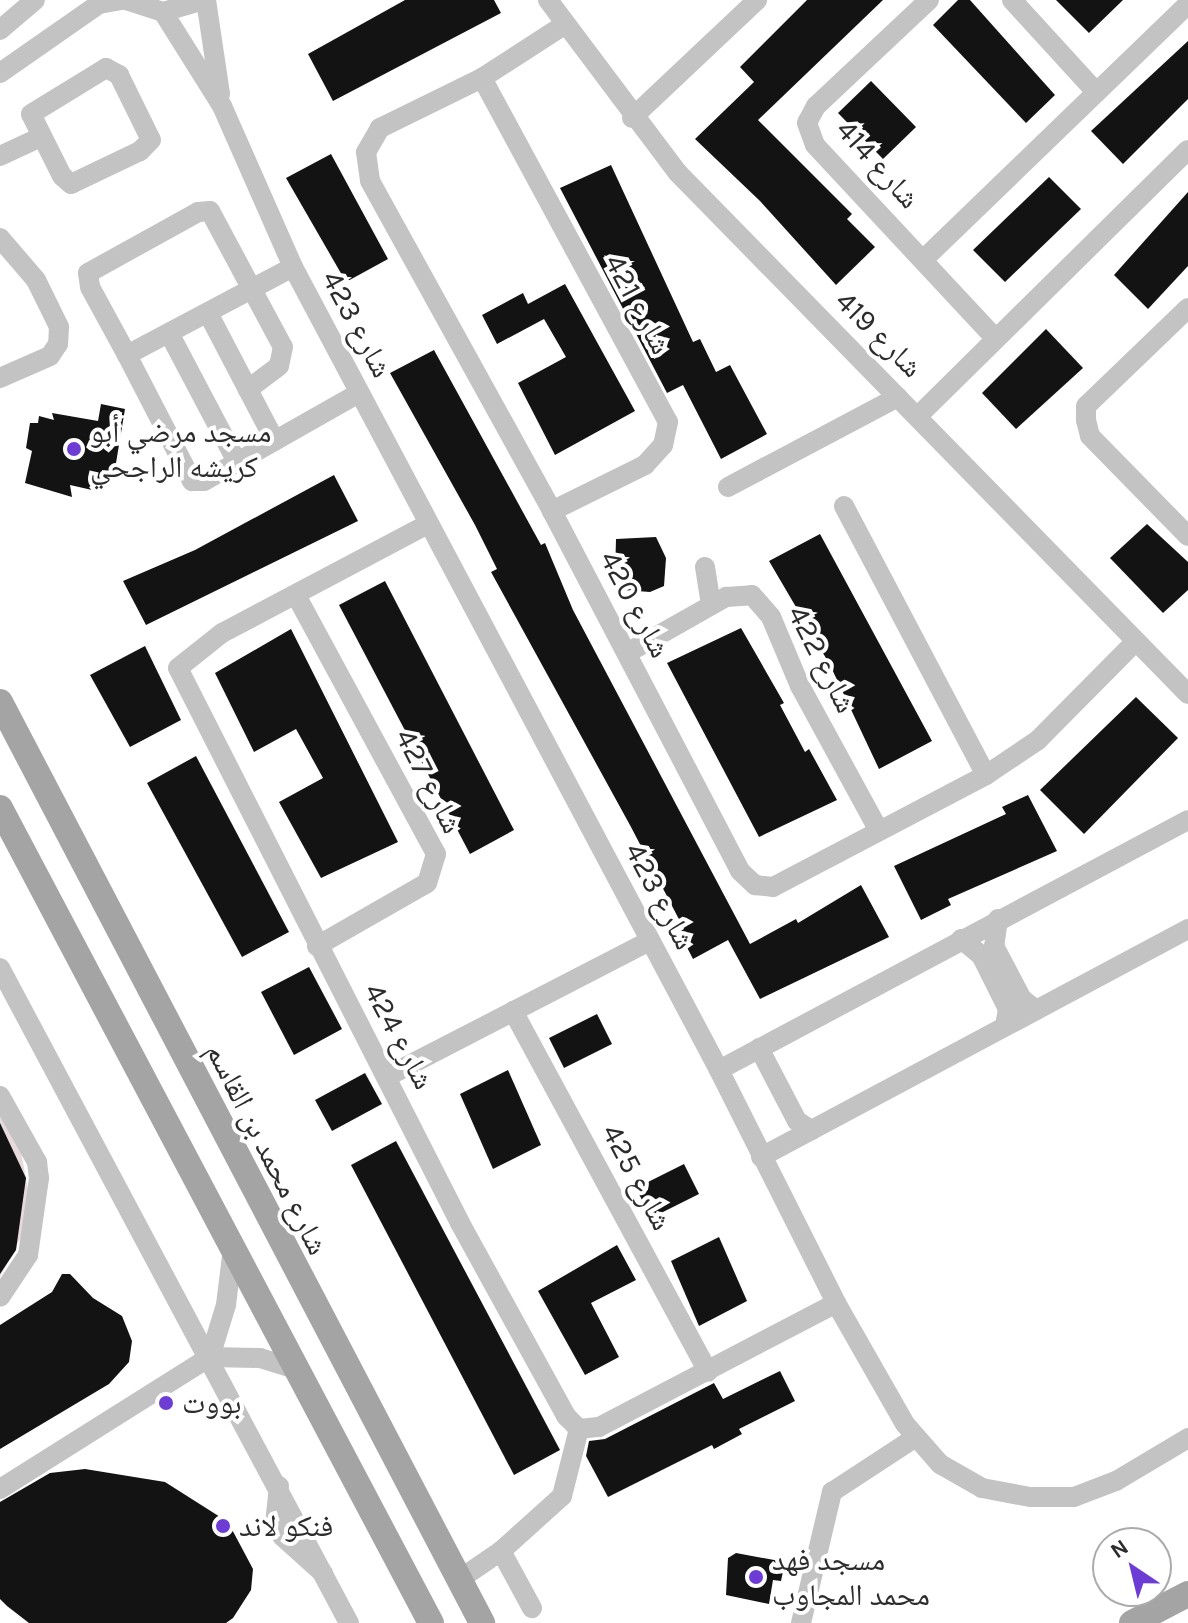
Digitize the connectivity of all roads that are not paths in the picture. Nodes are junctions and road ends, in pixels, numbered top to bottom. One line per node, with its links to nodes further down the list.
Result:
1 (35, 0): 11 (street)
2 (124, 0): 9 (street); 12 (street)
3 (205, 0): 9 (street); 15 (street, شارع 423)
4 (548, 0): 10 (street, شارع 419)
5 (757, 0): 16 (street)
6 (929, 0): 21 (street, شارع 414)
7 (1012, 0): 14 (street)
8 (1188, 4): 14 (street)
9 (163, 12): 15 (street, شارع 423)
10 (564, 25): 13 (street, شارع 420); 16 (street, شارع 419)
11 (0, 30)
12 (0, 73)
13 (482, 78): 38 (street, شارع 421); 38 (street, شارع 420)
14 (1096, 92): 21 (street)
15 (222, 106): 22 (street, شارع 423)
16 (632, 118): 32 (street, شارع 419)
17 (41, 137): 17 (street); 19 (street)
18 (1188, 150): 27 (street)
19 (0, 156)
20 (0, 238): 29 (street)
21 (924, 259): 27 (street, شارع 414)
22 (293, 267): 23 (street); 31 (street, شارع 423)
23 (253, 288): 25 (street); 28 (street); 30 (street)
24 (1188, 308): 40 (street)
25 (208, 313): 26 (street); 30 (street)
26 (169, 333): 28 (street); 35 (street)
27 (993, 336): 33 (street)
28 (127, 355): 35 (street)
29 (0, 378)
30 (248, 389): 34 (street)
31 (359, 393): 34 (street); 39 (street, شارع 423)
32 (898, 397): 33 (street, شارع 419); 36 (street)
33 (918, 416): 42 (street, شارع 419)
34 (275, 441): 35 (street)
35 (237, 462)
36 (728, 487)
37 (844, 506): 46 (street)
38 (552, 511): 43 (street, شارع 420)
39 (428, 524): 41 (street, شارع 424); 53 (street, شارع 423)
40 (1188, 536)
41 (297, 597): 54 (street, شارع 427); 54 (street, شارع 424)
42 (1136, 641): 44 (street, شارع 419); 46 (street, شارع 420)
43 (627, 653): 49 (street, شارع 420); 49 (street, شارع 422)
44 (1188, 694)
45 (0, 702): 76 (main road, شارع محمد بن القاسم)
46 (986, 775): 49 (street, شارع 420)
47 (0, 808): 65 (main road)
48 (1188, 820): 50 (street)
49 (879, 831)
50 (998, 919): 52 (street); 56 (street)
51 (1188, 929): 56 (street)
52 (961, 939): 58 (street); 59 (street)
53 (649, 941): 57 (street); 60 (street, شارع 423)
54 (317, 946): 61 (street, شارع 424)
55 (0, 968): 68 (street)
56 (1036, 1010): 58 (street)
57 (513, 1011): 61 (street); 70 (street, شارع 425)
58 (1005, 1026): 63 (street)
59 (759, 1048): 60 (street); 63 (street)
60 (719, 1070): 64 (street, شارع 423)
61 (388, 1076): 71 (street, شارع 424)
62 (0, 1096): 66 (street)
63 (811, 1130): 64 (street)
64 (761, 1157): 67 (street, شارع 423)
65 (233, 1248): 68 (street); 69 (main road)
66 (0, 1297)
67 (836, 1303): 70 (street); 72 (street, شارع 423)
68 (208, 1358): 69 (street); 74 (street); 79 (street)
69 (295, 1369): 80 (main road)
70 (708, 1372): 71 (street)
71 (579, 1429): 75 (street)
72 (916, 1437): 73 (street, شارع 423); 82 (street)
73 (1188, 1438)
74 (0, 1489)
75 (501, 1551): 76 (street); 78 (street)
76 (460, 1579): 81 (main road, شارع محمد بن القاسم)
77 (1188, 1594): 83 (main road)
78 (532, 1608)
79 (349, 1623)
80 (431, 1623)
81 (482, 1623)
82 (801, 1623)
83 (1132, 1623)

